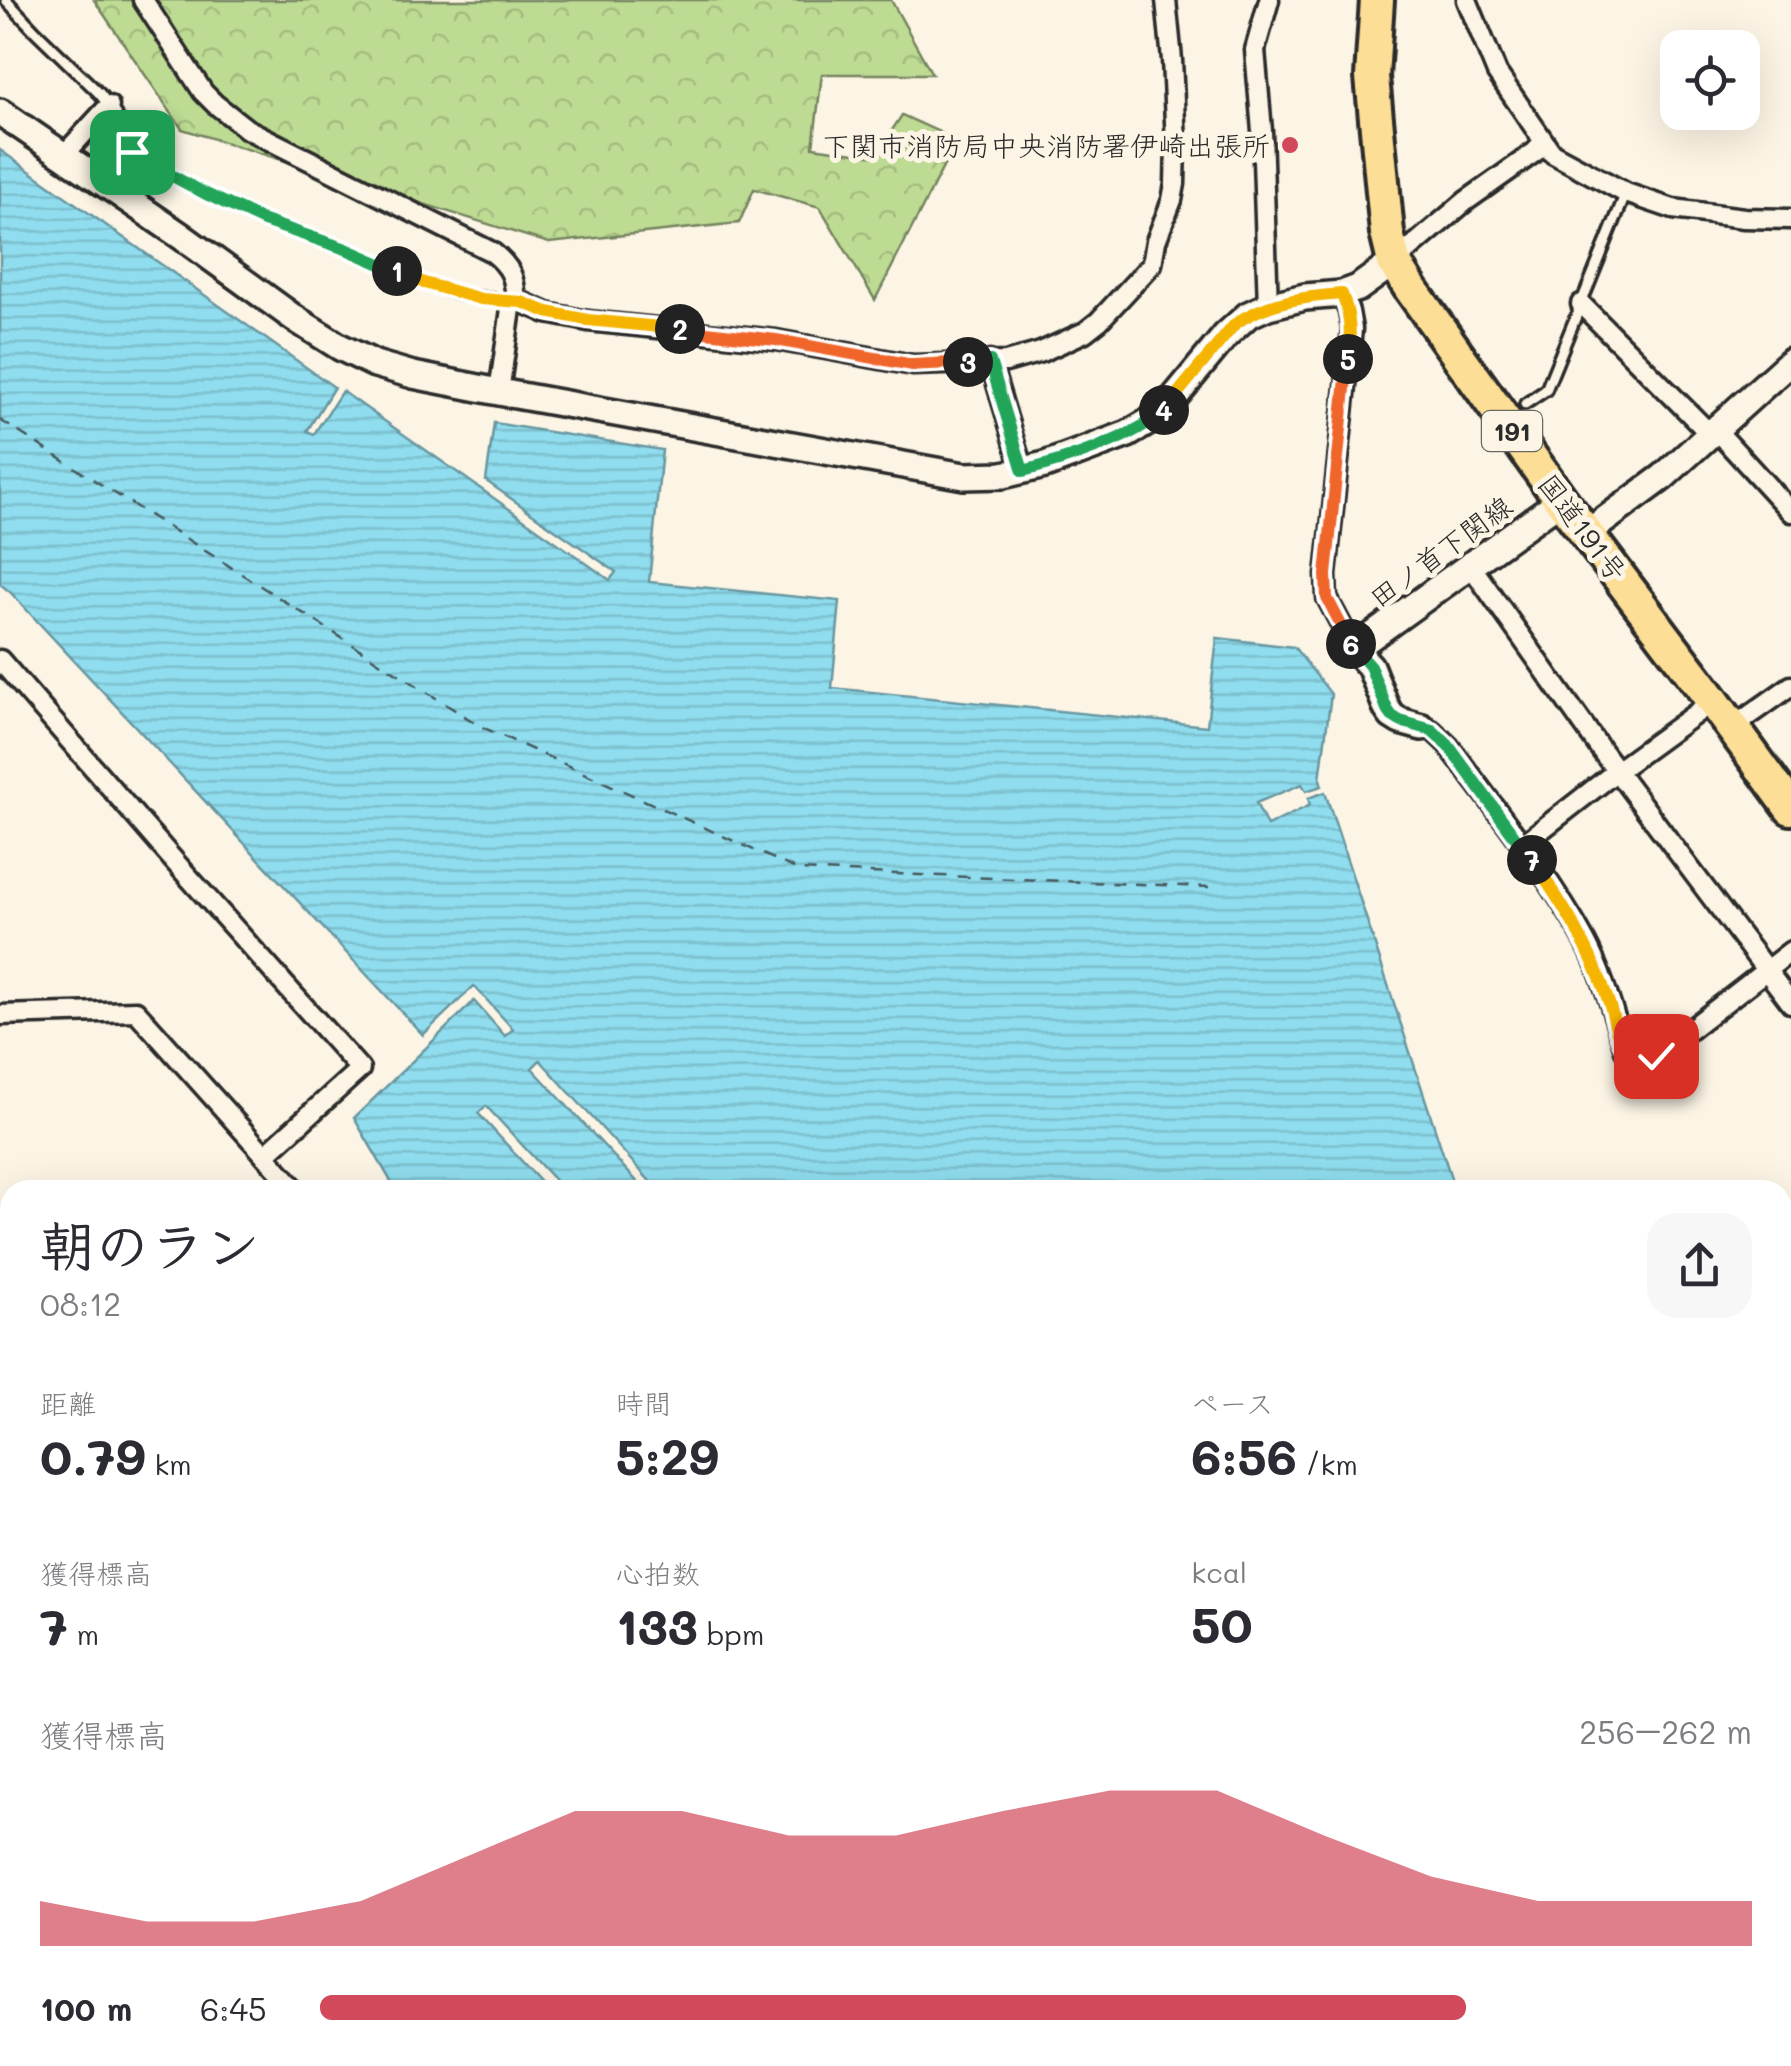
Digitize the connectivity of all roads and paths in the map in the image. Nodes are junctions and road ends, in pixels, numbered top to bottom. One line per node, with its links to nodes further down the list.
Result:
1 (6, 0): 7 (lane)
2 (143, 0): 15 (street)
3 (1166, 0): 18 (street)
4 (1269, 0): 17 (street)
5 (1377, 0): 13 (highway, 国道191号 / 191)
6 (1466, 0): 9 (street)
7 (109, 106): 10 (street); 15 (lane)
8 (0, 112): 10 (street)
9 (1544, 142): 11 (street); 13 (street)
10 (63, 156): 20 (street)
11 (1626, 193): 12 (street); 16 (lane)
12 (1791, 219)
13 (1394, 262): 14 (street); 24 (highway, 国道191号 / 191)
14 (1342, 294): 17 (street); 28 (street)
15 (514, 302): 18 (street); 20 (street)
16 (1581, 304): 21 (lane); 22 (street)
17 (1268, 306): 23 (street)
18 (990, 361): 23 (street)
19 (1791, 361): 22 (street)
20 (498, 392): 23 (street)
21 (1525, 404)
22 (1713, 432): 25 (street); 26 (street)
23 (1023, 471)
24 (1561, 500): 26 (highway, 国道191号 / 191); 27 (street, 田ノ首下関線)
25 (1791, 512)
26 (1587, 533): 31 (highway, 国道191号 / 191)
27 (1471, 566): 28 (street, 田ノ首下関線); 33 (street)
28 (1354, 650): 32 (street)
29 (0, 660): 40 (street)
30 (1791, 686): 31 (street)
31 (1723, 714): 33 (street); 34 (highway, 国道191号 / 191)
32 (1422, 727): 35 (street)
33 (1618, 770): 35 (street); 37 (street)
34 (1791, 808)
35 (1522, 845): 37 (street)
36 (1791, 951): 37 (street)
37 (1766, 970): 38 (street)
38 (1791, 1003)
39 (0, 1014): 40 (street)
40 (265, 1155): 41 (street)
41 (287, 1180)

